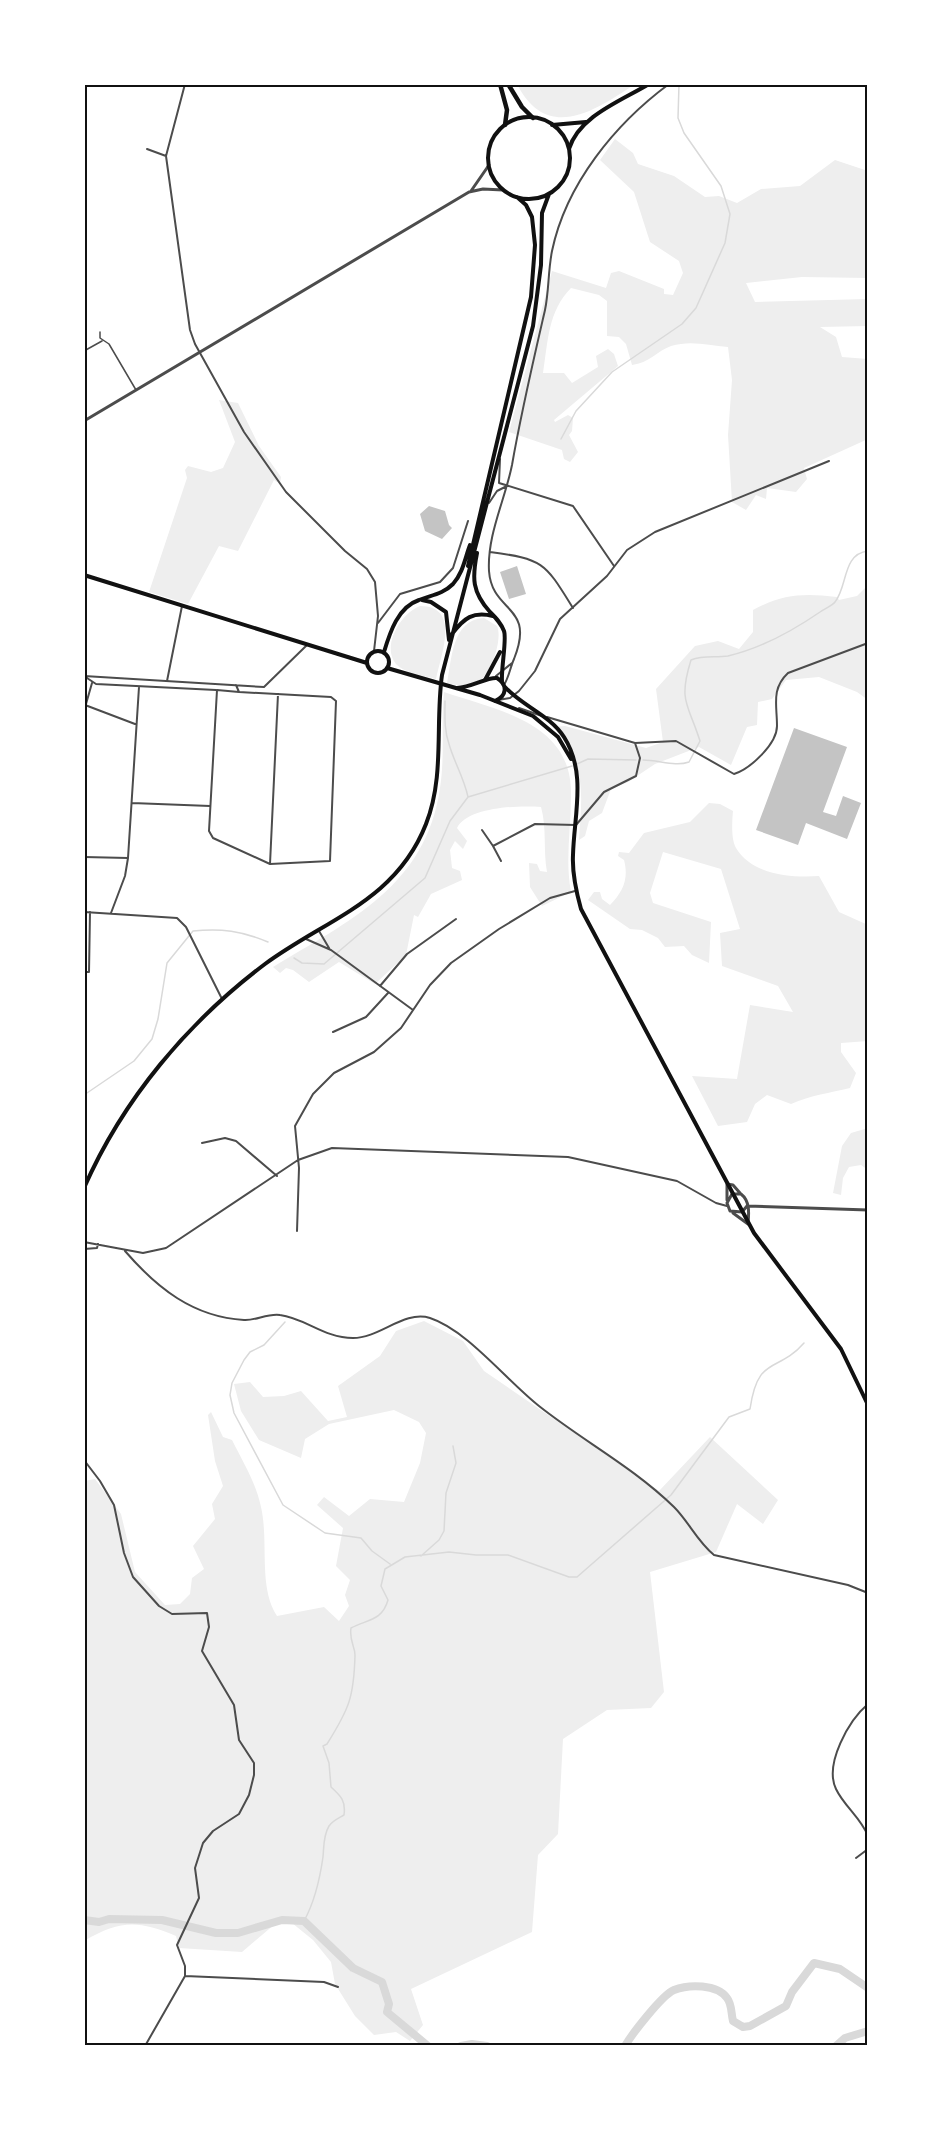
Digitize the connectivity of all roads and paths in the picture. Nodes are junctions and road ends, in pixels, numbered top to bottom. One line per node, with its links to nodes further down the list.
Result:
1 (185, 84): 12 (street)
2 (500, 84): 8 (highway)
3 (508, 84): 6 (highway)
4 (649, 84): 7 (main road)
5 (669, 84): 26 (street)
6 (533, 118): 8 (main road); 9 (main road)
7 (587, 122): 9 (main road); 11 (main road)
8 (505, 125): 13 (main road)
9 (552, 125): 11 (main road)
10 (147, 149): 12 (street)
11 (569, 150): 16 (main road)
12 (166, 156): 21 (street)
13 (489, 165): 14 (main road); 15 (street)
14 (503, 190): 15 (street); 17 (main road)
15 (469, 192): 21 (street)
16 (549, 194): 17 (main road); 24 (main road)
17 (517, 197): 29 (main road)
18 (100, 332): 19 (lane)
19 (102, 340): 20 (lane); 22 (lane)
20 (84, 351)
21 (200, 351): 22 (street); 39 (street)
22 (136, 390): 23 (street)
23 (84, 421)
24 (500, 456): 26 (street); 27 (main road)
25 (829, 461): 32 (street)
26 (507, 486): 27 (street); 31 (street); 32 (street)
27 (489, 503): 30 (main road)
28 (468, 521): 39 (street)
29 (474, 533): 34 (main road); 35 (main road)
30 (480, 534): 34 (main road); 38 (main road)
31 (490, 552): 37 (street); 48 (street)
32 (615, 566): 37 (street)
33 (84, 575): 36 (main road)
34 (465, 581): 40 (main road)
35 (418, 600): 42 (main road); 46 (main road)
36 (182, 606): 43 (main road); 55 (street)
37 (573, 608): 64 (street)
38 (494, 616): 40 (main road); 44 (main road)
39 (378, 623): 45 (street)
40 (451, 636): 42 (main road)
41 (868, 643): 76 (street)
42 (449, 644): 92 (main road)
43 (307, 645): 47 (main road); 60 (street)
44 (503, 646): 50 (main road); 57 (main road)
45 (374, 651): 46 (main road); 47 (main road)
46 (384, 652): 49 (main road)
47 (367, 663): 49 (main road)
48 (512, 663): 50 (street); 59 (street)
49 (387, 668): 62 (main road)
50 (501, 674): 53 (street); 59 (main road)
51 (84, 676): 52 (street); 56 (street)
52 (96, 676): 54 (street); 56 (street); 58 (street)
53 (494, 677): 57 (main road); 59 (main road)
54 (140, 679): 55 (street); 61 (street); 61 (street)
55 (167, 681): 60 (street)
56 (90, 682): 58 (street); 71 (street)
57 (484, 682): 62 (main road); 69 (main road)
58 (96, 684): 61 (street)
59 (503, 684): 66 (main road); 70 (main road)
60 (236, 685): 63 (street); 65 (street)
61 (139, 687): 63 (street); 75 (street)
62 (453, 688): 69 (main road)
63 (217, 690): 65 (street); 79 (street)
64 (519, 691): 66 (street); 68 (street)
65 (239, 692): 67 (street)
66 (509, 692): 68 (main road)
67 (278, 694): 86 (street); 86 (street)
68 (513, 697): 70 (street); 74 (main road)
69 (485, 698): 70 (main road)
70 (496, 700): 72 (main road)
71 (85, 705): 73 (street); 75 (street)
72 (507, 706): 74 (street); 77 (main road)
73 (84, 711)
74 (542, 716): 76 (street); 77 (main road)
75 (135, 724): 78 (street)
76 (635, 744): 80 (street)
77 (576, 769): 80 (main road)
78 (132, 803): 79 (street); 84 (street)
79 (210, 807): 86 (street)
80 (576, 825): 82 (street); 87 (main road)
81 (482, 830): 82 (street)
82 (493, 846): 85 (street)
83 (84, 856): 84 (street)
84 (128, 858): 90 (street)
85 (501, 861)
86 (270, 864)
87 (576, 891): 99 (street); 104 (main road)
88 (84, 912): 89 (street)
89 (90, 912): 90 (street); 95 (street)
90 (111, 913): 98 (street)
91 (456, 919): 96 (street)
92 (319, 931): 93 (main road); 94 (street)
93 (306, 939): 94 (street); 98 (main road)
94 (331, 950): 96 (street)
95 (84, 972)
96 (380, 986): 97 (street)
97 (388, 993): 99 (street); 100 (street)
98 (222, 999): 105 (main road)
99 (414, 1011): 102 (street)
100 (333, 1032)
101 (202, 1143): 103 (street)
102 (298, 1160): 103 (street); 109 (street); 115 (street)
103 (277, 1176): 119 (street)
104 (727, 1184): 106 (main road); 107 (street); 108 (street)
105 (84, 1188)
106 (732, 1194): 107 (street); 108 (street); 112 (main road)
107 (741, 1194): 110 (street)
108 (728, 1200): 109 (street)
109 (727, 1206): 113 (street)
110 (747, 1206): 111 (street); 112 (street); 114 (street)
111 (868, 1210)
112 (742, 1212): 113 (street); 114 (main road)
113 (733, 1213): 114 (street)
114 (748, 1224): 120 (main road)
115 (297, 1231)
116 (84, 1242): 117 (street)
117 (98, 1244): 118 (street); 119 (street)
118 (84, 1249)
119 (125, 1251): 124 (street)
120 (868, 1405)
121 (84, 1461): 122 (street)
122 (87, 1465): 123 (street); 129 (street)
123 (84, 1469)
124 (868, 1593)
125 (868, 1704): 126 (street)
126 (868, 1836)
127 (868, 1849): 128 (street)
128 (856, 1858)
129 (185, 1976): 130 (street); 131 (street)
130 (338, 1987)
131 (145, 2046)

